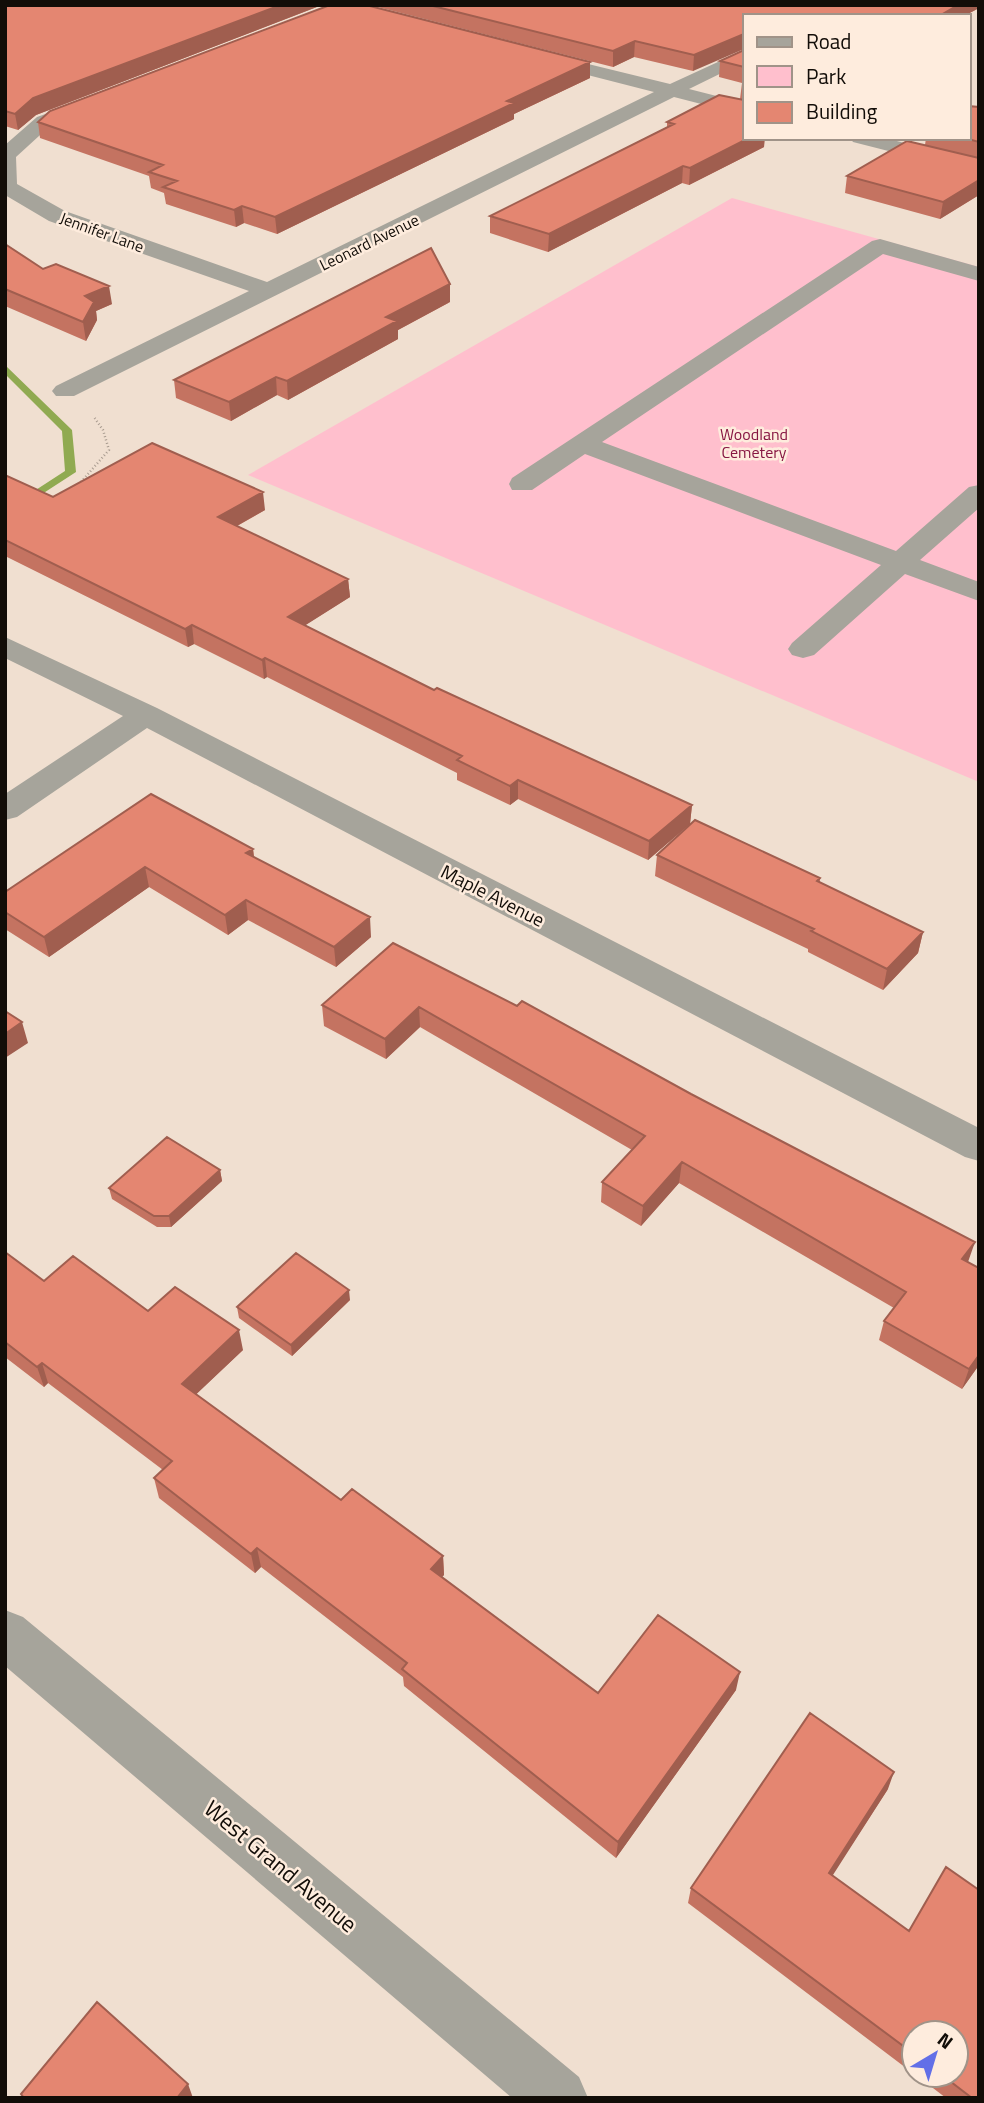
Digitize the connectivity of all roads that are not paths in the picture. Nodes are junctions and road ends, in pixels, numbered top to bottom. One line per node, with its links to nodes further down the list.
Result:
1 (515, 51): 3 (street)
2 (743, 56): 3 (street, Leonard Avenue)
3 (672, 91): 5 (street); 9 (street, Leonard Avenue)
4 (109, 96): 9 (street, Jennifer Lane)
5 (743, 109)
6 (868, 140): 7 (street)
7 (979, 168)
8 (979, 274): 11 (street)
9 (271, 291): 10 (street, Leonard Avenue)
10 (65, 391)
11 (582, 444): 12 (street); 14 (street)
12 (522, 484)
13 (979, 493): 14 (street)
14 (898, 562): 15 (street); 17 (street)
15 (979, 592)
16 (5, 646): 18 (street, Maple Avenue)
17 (803, 649)
18 (146, 715): 19 (street); 20 (street, Maple Avenue)
19 (5, 810)
20 (979, 1146)
21 (5, 1634): 22 (street, West Grand Avenue)
22 (558, 2098)

